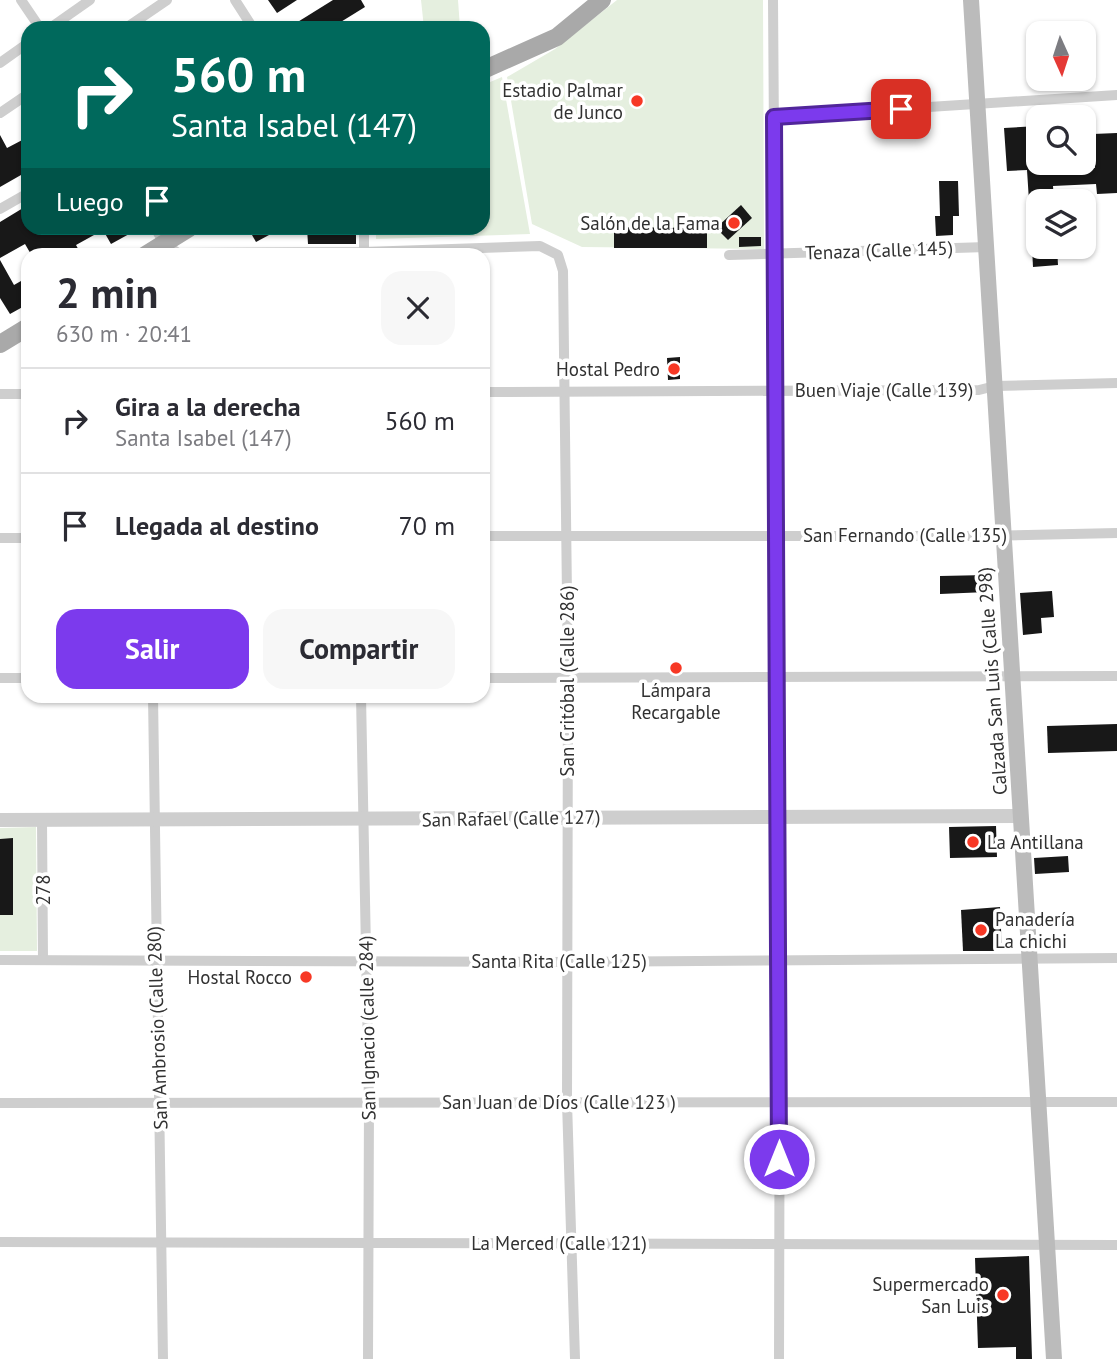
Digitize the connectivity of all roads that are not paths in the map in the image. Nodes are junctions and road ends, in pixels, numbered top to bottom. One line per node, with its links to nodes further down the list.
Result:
1 (21, 0): 8 (street)
2 (90, 0): 9 (street)
3 (167, 0): 10 (street)
4 (235, 0): 11 (street)
5 (602, 0): 14 (main road)
6 (773, 0): 19 (street)
7 (971, 0): 17 (main road, Calzada San Luis (Calle 298))
8 (35, 21)
9 (60, 21)
10 (136, 21)
11 (248, 21)
12 (21, 48): 13 (street)
13 (0, 63)
14 (490, 67)
15 (1117, 96): 17 (street)
16 (21, 99): 18 (street)
17 (978, 105): 19 (street); 22 (main road, Calzada San Luis (Calle 298))
18 (0, 113)
19 (774, 117): 24 (street)
20 (21, 197): 21 (street)
21 (0, 209)
22 (987, 247): 24 (street, Tenaza (Calle 145)); 29 (main road, Calzada San Luis (Calle 298))
23 (490, 248): 32 (street, San Critóbal (Calle 286))
24 (773, 254): 25 (street, Tenaza (Calle 145)); 30 (street)
25 (729, 255)
26 (21, 331): 27 (main road)
27 (0, 344)
28 (1117, 383): 29 (street, Buen Viaje (Calle 139))
29 (995, 386): 30 (street, Buen Viaje (Calle 139)); 36 (main road, Calzada San Luis (Calle 298))
30 (775, 390): 32 (street, Buen Viaje (Calle 139)); 39 (street)
31 (490, 392): 32 (street, Buen Viaje (Calle 139))
32 (564, 392): 38 (street, San Critóbal (Calle 286))
33 (0, 394): 34 (street)
34 (21, 394)
35 (1117, 533): 36 (street, San Fernando (Calle 135))
36 (1004, 535): 39 (street, San Fernando (Calle 135)); 44 (main road, Calzada San Luis (Calle 298))
37 (490, 536): 38 (street, San Fernando (Calle 135))
38 (566, 536): 39 (street, San Fernando (Calle 135)); 48 (street, San Critóbal (Calle 286))
39 (775, 536): 42 (street)
40 (0, 538): 41 (street)
41 (21, 538)
42 (776, 676): 44 (street); 48 (street); 51 (street)
43 (1117, 676): 44 (street)
44 (1013, 677): 52 (main road, Calzada San Luis (Calle 298))
45 (0, 678): 46 (street)
46 (21, 678)
47 (490, 678): 48 (street)
48 (568, 678): 53 (street, San Critóbal (Calle 286))
49 (153, 703): 54 (street, San Ambrosio (Calle 280))
50 (361, 703): 57 (street, San Ignacio (calle 284))
51 (778, 815): 52 (street, San Rafael (Calle 127)); 53 (street, San Rafael (Calle 127)); 59 (street)
52 (1021, 816): 60 (main road, Calzada San Luis (Calle 298))
53 (567, 817): 57 (street, San Rafael (Calle 127)); 65 (street, San Critóbal (Calle 286))
54 (153, 818): 56 (street, San Rafael (Calle 127)); 57 (street, San Rafael (Calle 127)); 63 (street, San Ambrosio (Calle 280))
55 (0, 820): 56 (street, San Rafael (Calle 127))
56 (42, 820): 62 (street, 278)
57 (363, 820): 64 (street, San Ignacio (calle 284))
58 (1117, 958): 60 (street, Santa Rita (Calle 125))
59 (780, 959): 60 (street, Santa Rita (Calle 125)); 65 (street, Santa Rita (Calle 125)); 71 (street)
60 (1030, 959): 72 (main road, Calzada San Luis (Calle 298))
61 (0, 960): 62 (street, Santa Rita (Calle 125))
62 (43, 960): 63 (street, Santa Rita (Calle 125))
63 (155, 961): 64 (street, Santa Rita (Calle 125)); 67 (street, San Ambrosio (Calle 280))
64 (365, 961): 65 (street, Santa Rita (Calle 125)); 70 (street, San Ignacio (calle 284))
65 (567, 962): 68 (street, San Critóbal (Calle 286))
66 (0, 1102): 67 (street, San Juan de Díos (Calle 123 ))
67 (159, 1102): 70 (street, San Juan de Díos (Calle 123 )); 74 (street, San Ambrosio (Calle 280))
68 (567, 1102): 70 (street, San Juan de Díos (Calle 123 )); 71 (street, San Juan de Díos (Calle 123 )); 76 (street, San Critóbal (Calle 286))
69 (1117, 1102): 72 (street, San Juan de Díos (Calle 123 ))
70 (369, 1103): 75 (street, San Ignacio (calle 284))
71 (780, 1103): 72 (street, San Juan de Díos (Calle 123 )); 77 (street)
72 (1039, 1104): 78 (main road, Calzada San Luis (Calle 298))
73 (0, 1242): 74 (street, La Merced (Calle 121))
74 (163, 1242): 75 (street, La Merced (Calle 121)); 80 (street, San Ambrosio (Calle 280))
75 (368, 1242): 76 (street, La Merced (Calle 121)); 81 (street, San Ignacio (calle 284))
76 (572, 1243): 77 (street, La Merced (Calle 121)); 82 (street, San Critóbal (Calle 286))
77 (779, 1243): 78 (street, La Merced (Calle 121)); 83 (street)
78 (1048, 1244): 79 (street, La Merced (Calle 121)); 84 (main road, Calzada San Luis (Calle 298))
79 (1117, 1245)
80 (163, 1359)
81 (368, 1359)
82 (575, 1359)
83 (779, 1359)
84 (1055, 1359)

